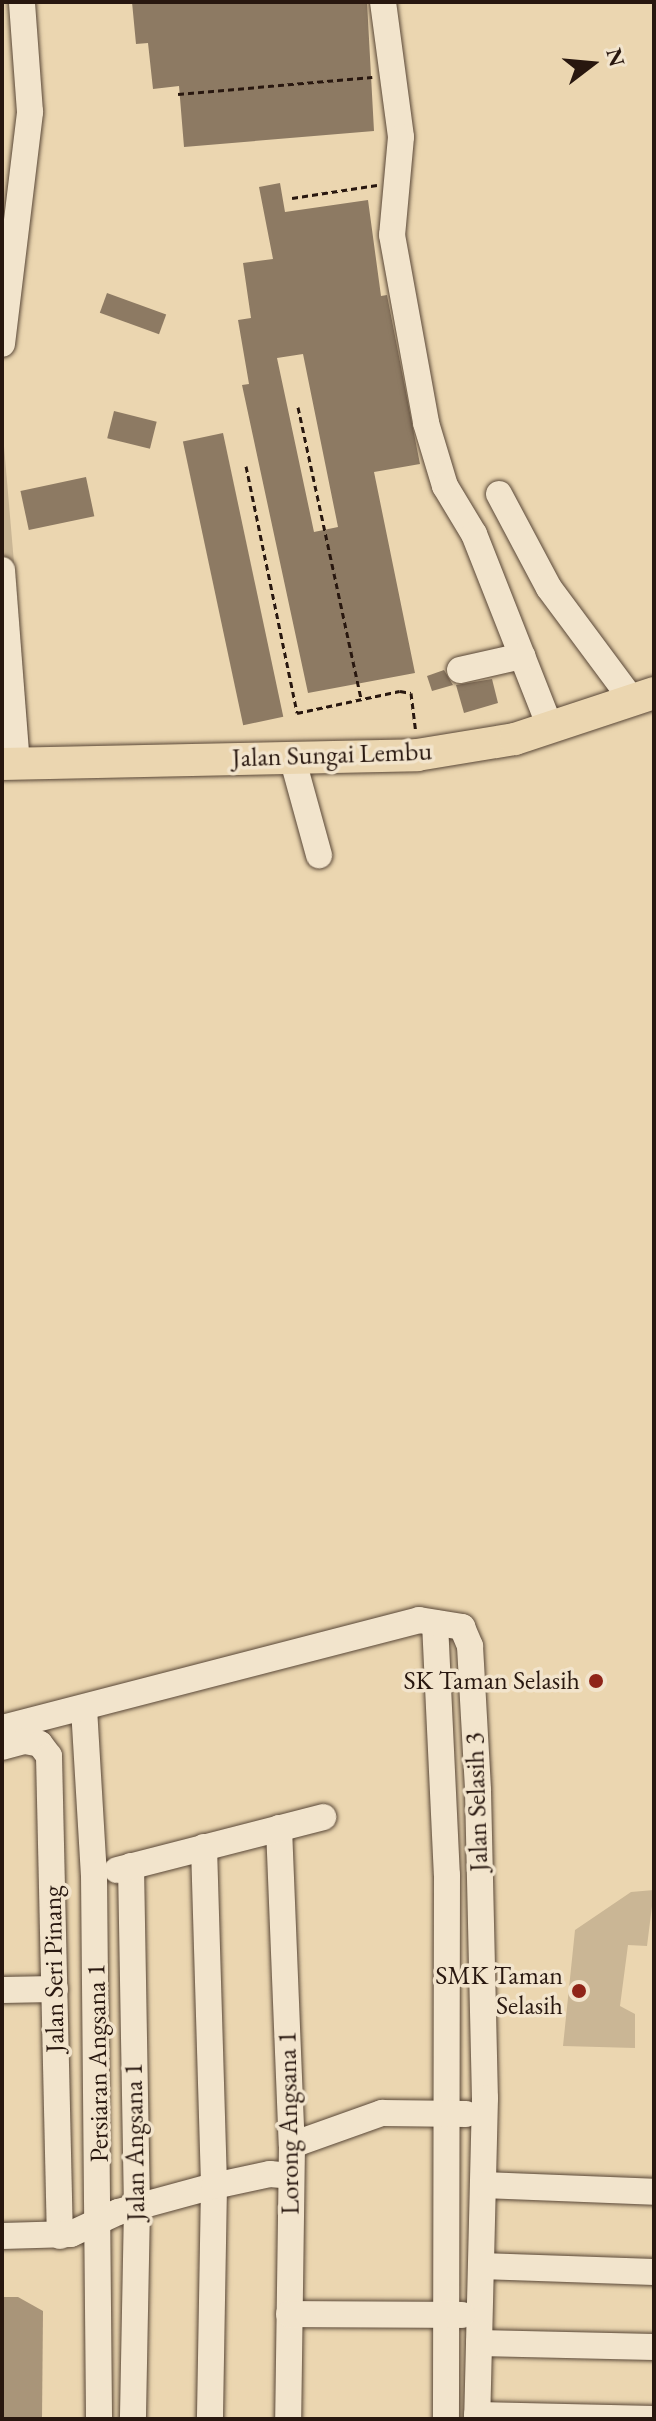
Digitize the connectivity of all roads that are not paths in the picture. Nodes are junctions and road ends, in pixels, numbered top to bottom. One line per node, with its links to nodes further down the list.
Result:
1 (22, 2): 3 (street)
2 (383, 2): 6 (street)
3 (2, 344)
4 (499, 494): 8 (street)
5 (2, 570): 11 (street)
6 (522, 656): 7 (street); 9 (street)
7 (460, 670)
8 (643, 697): 9 (main road, Jalan Sungai Lembu)
9 (550, 727): 10 (main road, Jalan Sungai Lembu)
10 (292, 757): 11 (main road, Jalan Sungai Lembu); 12 (street)
11 (10, 764)
12 (319, 855)
13 (435, 1623): 14 (street); 24 (street, Jalan Selasih 3); 25 (street, Jalan Selasih 3)
14 (84, 1708): 15 (street); 21 (street, Persiaran Angsana 1)
15 (2, 1728)
16 (2, 1747): 22 (street, Jalan Seri Pinang)
17 (323, 1817): 18 (street)
18 (279, 1828): 19 (street); 26 (street, Lorong Angsana 1)
19 (204, 1847): 20 (street); 29 (street)
20 (131, 1866): 21 (street); 31 (street, Jalan Angsana 1)
21 (94, 1875): 32 (street, Persiaran Angsana 1)
22 (55, 1989): 23 (street); 34 (street, Jalan Seri Pinang)
23 (2, 1990)
24 (449, 2114): 25 (street); 26 (street); 38 (street, Jalan Selasih 3)
25 (485, 2114): 28 (street, Jalan Selasih 3)
26 (292, 2145): 27 (street, Lorong Angsana 1)
27 (291, 2176): 29 (street); 37 (street, Lorong Angsana 1)
28 (483, 2185): 30 (street); 35 (street, Jalan Selasih 3)
29 (214, 2186): 31 (street); 45 (street)
30 (654, 2192)
31 (137, 2207): 32 (street); 44 (street, Jalan Angsana 1)
32 (101, 2221): 34 (street); 43 (street, Persiaran Angsana 1)
33 (2, 2236): 34 (street)
34 (60, 2236)
35 (481, 2266): 36 (street); 39 (street, Jalan Selasih 3)
36 (654, 2272)
37 (289, 2314): 38 (street); 46 (street, Lorong Angsana 1)
38 (447, 2315): 39 (street); 47 (street, Jalan Selasih 3)
39 (480, 2315): 40 (street, Jalan Selasih 3)
40 (479, 2343): 41 (street); 42 (street, Jalan Selasih 3)
41 (654, 2347)
42 (477, 2417): 48 (street)
43 (99, 2419)
44 (133, 2419)
45 (210, 2419)
46 (288, 2419)
47 (446, 2419)
48 (654, 2419)

